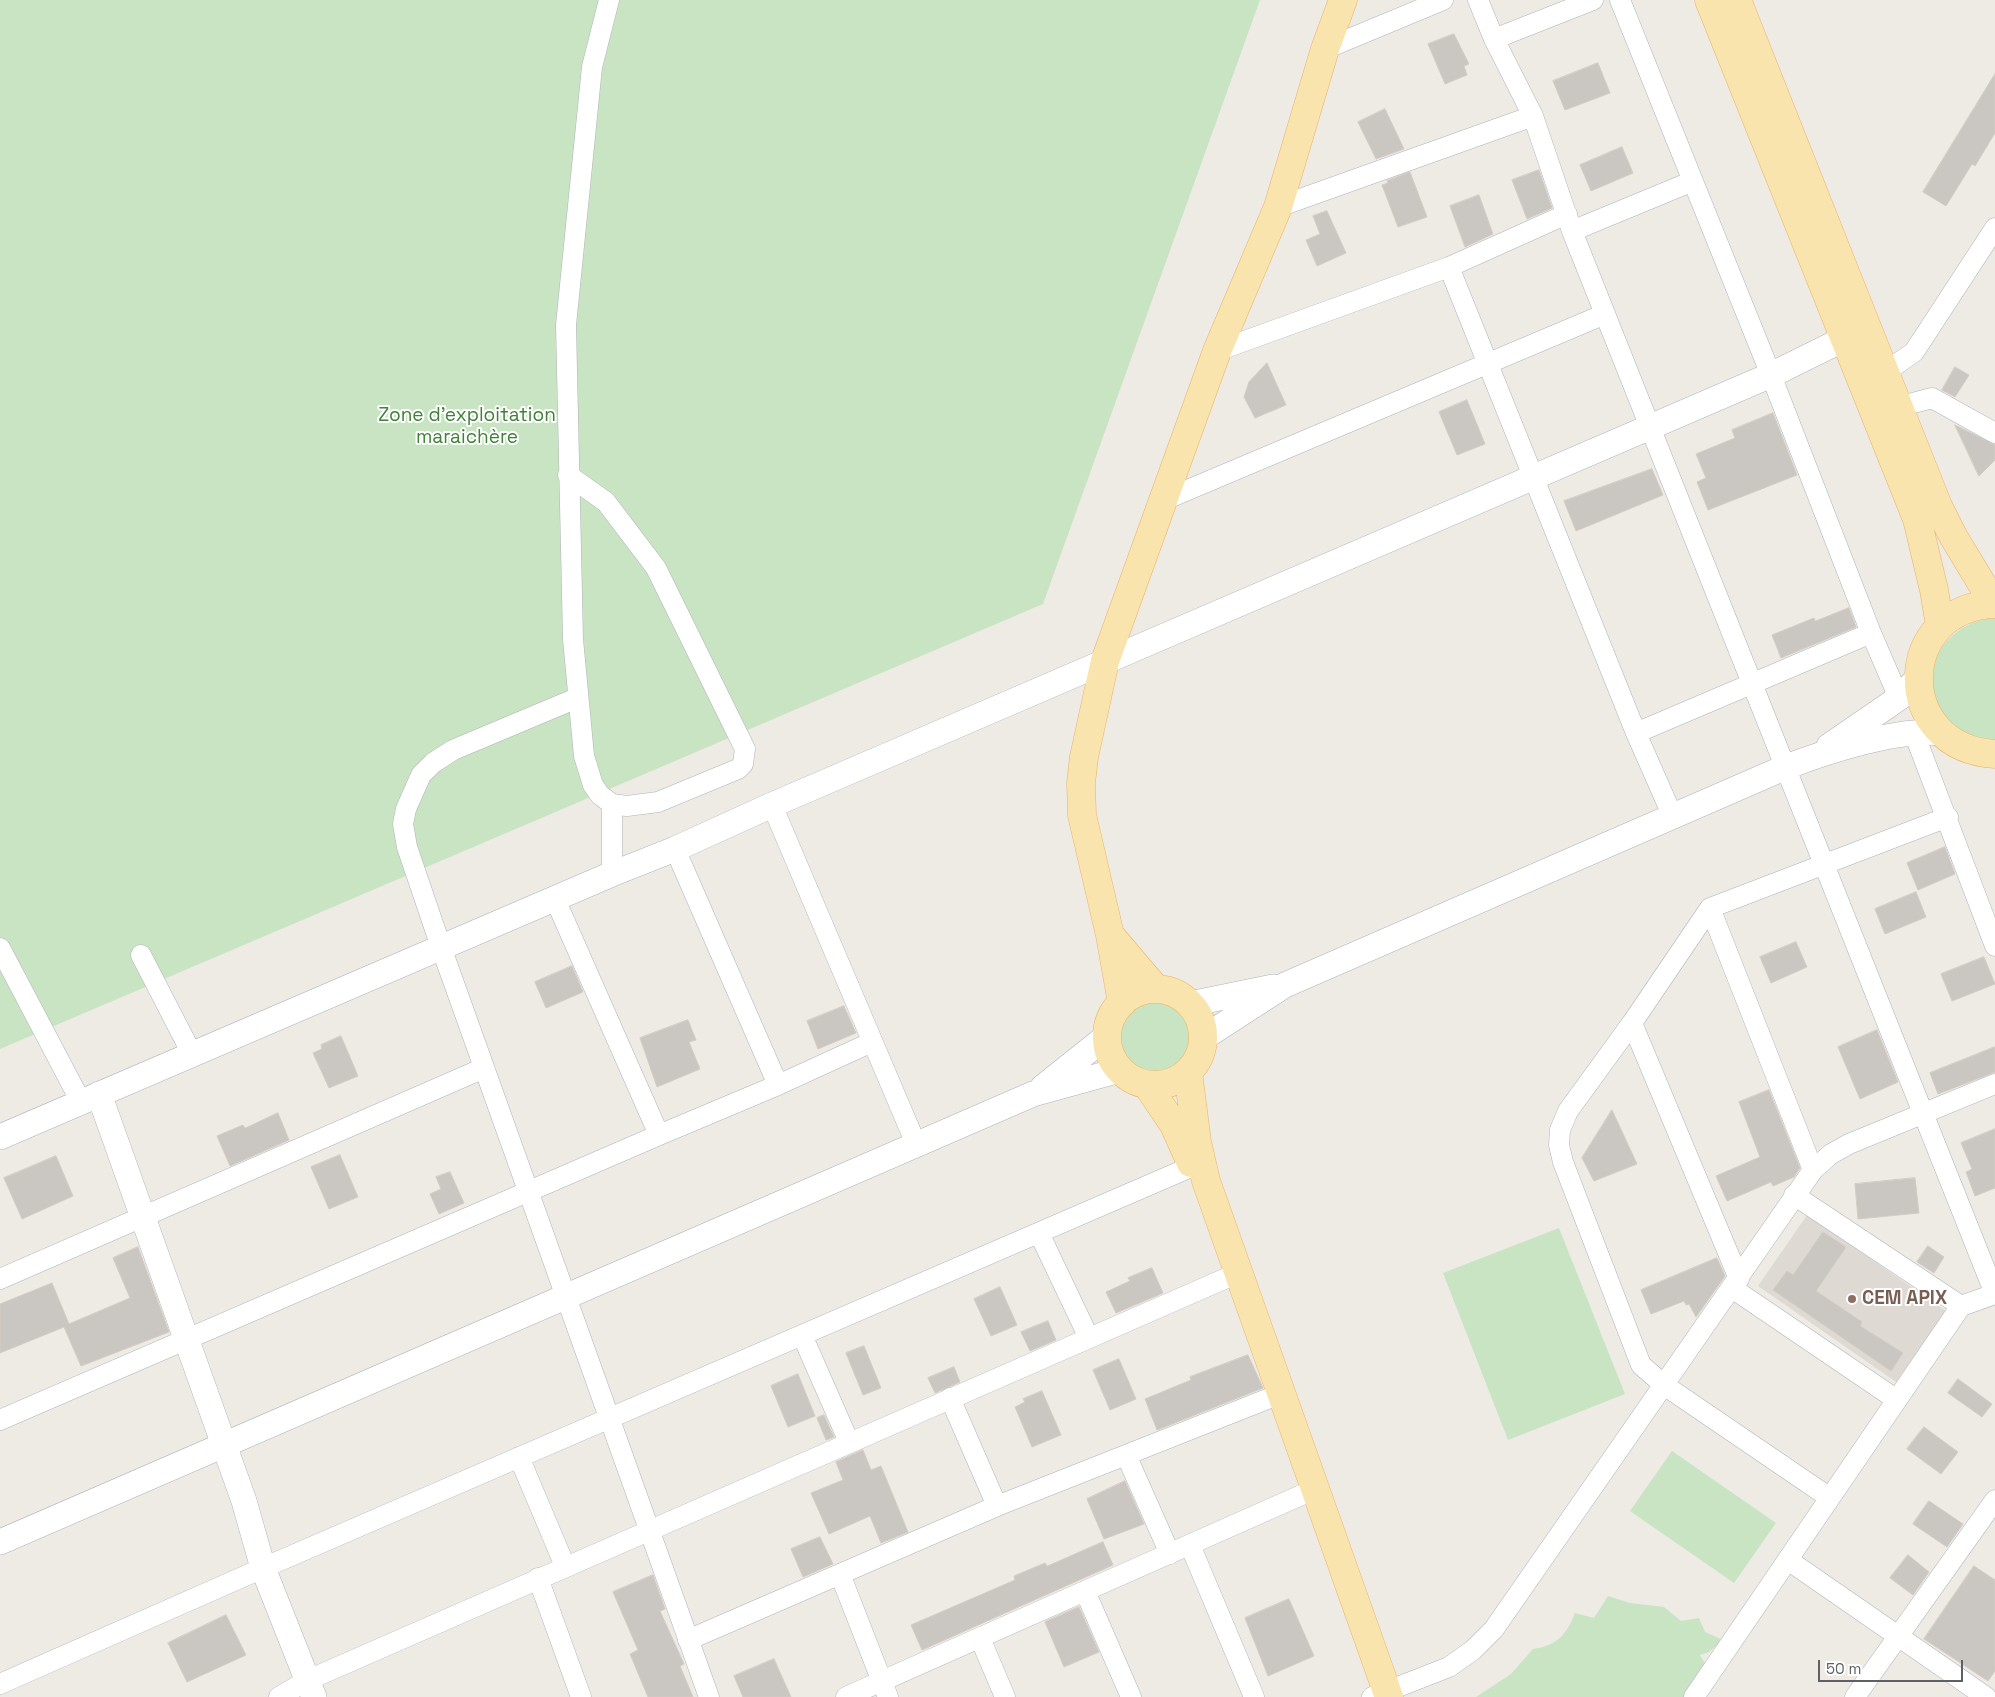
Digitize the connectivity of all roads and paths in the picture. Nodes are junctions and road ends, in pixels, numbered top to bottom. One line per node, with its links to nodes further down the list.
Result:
1 (609, 0): 26 (street)
2 (1343, 0): 10 (main road)
3 (1443, 0): 10 (street)
4 (1478, 0): 9 (street)
5 (1593, 0): 9 (street)
6 (1620, 0): 12 (street)
7 (1709, 0): 18 (main road)
8 (1737, 0): 18 (main road)
9 (1494, 39): 11 (street)
10 (1326, 50): 13 (main road)
11 (1533, 116): 13 (street); 14 (street)
12 (1693, 181): 14 (street); 22 (street)
13 (1278, 207): 19 (main road)
14 (1569, 222): 16 (street); 17 (street)
15 (1995, 228): 21 (street)
16 (1449, 267): 19 (street); 20 (street)
17 (1606, 314): 20 (street); 24 (street)
18 (1856, 333): 21 (main road); 22 (street); 30 (main road)
19 (1218, 350): 28 (main road)
20 (1488, 364): 27 (street); 28 (street)
21 (1884, 373): 23 (main road)
22 (1770, 375): 24 (street); 31 (street)
23 (1898, 407): 25 (street); 29 (main road)
24 (1651, 426): 27 (street); 33 (street)
25 (1995, 433)
26 (568, 475): 35 (street); 41 (street)
27 (1534, 477): 32 (street); 37 (street)
28 (1164, 500): 32 (main road)
29 (1994, 604): 30 (main road)
30 (1940, 626): 34 (main road)
31 (1870, 633): 33 (street); 34 (street)
32 (1105, 661): 42 (street); 50 (main road)
33 (1751, 684): 37 (street); 40 (street)
34 (1908, 688): 36 (main road); 38 (street)
35 (577, 698): 41 (street); 52 (street)
36 (1927, 733): 38 (street); 39 (main road); 44 (street)
37 (1636, 734): 43 (street)
38 (1817, 755): 40 (street)
39 (1995, 755)
40 (1786, 767): 43 (street); 46 (street)
41 (612, 804): 47 (street)
42 (772, 805): 45 (street); 62 (street)
43 (1673, 817): 55 (street)
44 (1948, 817): 46 (street); 51 (street)
45 (674, 849): 47 (street); 68 (street)
46 (1824, 864): 49 (street); 72 (street)
47 (612, 874): 48 (street)
48 (555, 898): 52 (street); 73 (street)
49 (1710, 908): 59 (street); 76 (street)
50 (1110, 935): 56 (main road); 57 (main road)
51 (1995, 946)
52 (441, 947): 63 (street); 64 (street)
53 (0, 948): 71 (street)
54 (141, 955): 63 (street)
55 (1285, 985): 58 (street); 61 (street)
56 (1156, 989): 57 (main road); 58 (main road)
57 (1122, 1003): 60 (main road)
58 (1190, 1004): 61 (main road)
59 (1632, 1023): 84 (street); 91 (street)
60 (1107, 1036): 65 (main road); 70 (street)
61 (1203, 1038): 66 (main road)
62 (872, 1042): 68 (street); 75 (street)
63 (192, 1054): 71 (street)
64 (484, 1068): 78 (street); 80 (street)
65 (1120, 1070): 69 (main road); 70 (street)
66 (1188, 1072): 69 (main road); 77 (main road)
67 (1995, 1084): 72 (street)
68 (778, 1085): 73 (street)
69 (1147, 1085): 77 (main road)
70 (1033, 1094): 75 (street)
71 (90, 1098): 74 (street); 80 (street)
72 (1924, 1114): 76 (street); 85 (street)
73 (659, 1135): 78 (street)
74 (0, 1137)
75 (916, 1144): 86 (street)
76 (1813, 1170): 79 (street)
77 (1199, 1174): 81 (street); 82 (main road)
78 (529, 1191): 86 (street); 90 (street)
79 (1794, 1195): 84 (street); 87 (street)
80 (143, 1217): 83 (street); 90 (street)
81 (1039, 1233): 88 (street); 89 (street)
82 (1238, 1272): 89 (street); 92 (main road)
83 (0, 1279)
84 (1736, 1283): 91 (street); 94 (street)
85 (1995, 1294): 87 (street)
86 (566, 1297): 95 (street); 98 (street)
87 (1961, 1306): 94 (street)
88 (802, 1335): 95 (street); 97 (street)
89 (1089, 1338): 93 (street)
90 (187, 1339): 96 (street); 98 (street)
91 (1664, 1385): 102 (street); 122 (street)
92 (1280, 1394): 100 (street); 101 (main road)
93 (950, 1398): 97 (street); 104 (street)
94 (1897, 1400): 102 (street)
95 (609, 1419): 99 (street); 105 (street)
96 (0, 1420)
97 (849, 1442): 105 (street)
98 (224, 1446): 106 (street); 111 (street)
99 (519, 1457): 110 (street); 111 (street)
100 (1127, 1457): 104 (street); 108 (street)
101 (1315, 1489): 107 (street); 122 (main road)
102 (1830, 1498): 109 (street)
103 (1995, 1500): 115 (street)
104 (997, 1506): 112 (street)
105 (649, 1529): 110 (street); 117 (street)
106 (0, 1542)
107 (1190, 1545): 108 (street); 129 (street)
108 (1170, 1554): 114 (street)
109 (1788, 1560): 115 (street); 130 (street)
110 (565, 1566): 113 (street)
111 (263, 1568): 118 (street); 120 (street)
112 (840, 1574): 117 (street); 121 (street)
113 (538, 1578): 120 (street); 124 (street)
114 (1085, 1591): 116 (street); 128 (street)
115 (1898, 1635): 131 (street); 132 (street)
116 (980, 1638): 121 (street); 127 (street)
117 (688, 1640): 125 (street)
118 (0, 1684)
119 (1995, 1685): 132 (street)
120 (311, 1689): 123 (street)
121 (885, 1689): 126 (street)
122 (1383, 1695)
123 (279, 1697)
124 (581, 1697)
125 (709, 1697)
126 (846, 1697)
127 (1005, 1697)
128 (1132, 1697)
129 (1254, 1697)
130 (1694, 1697)
131 (1855, 1697)
132 (1986, 1697)

